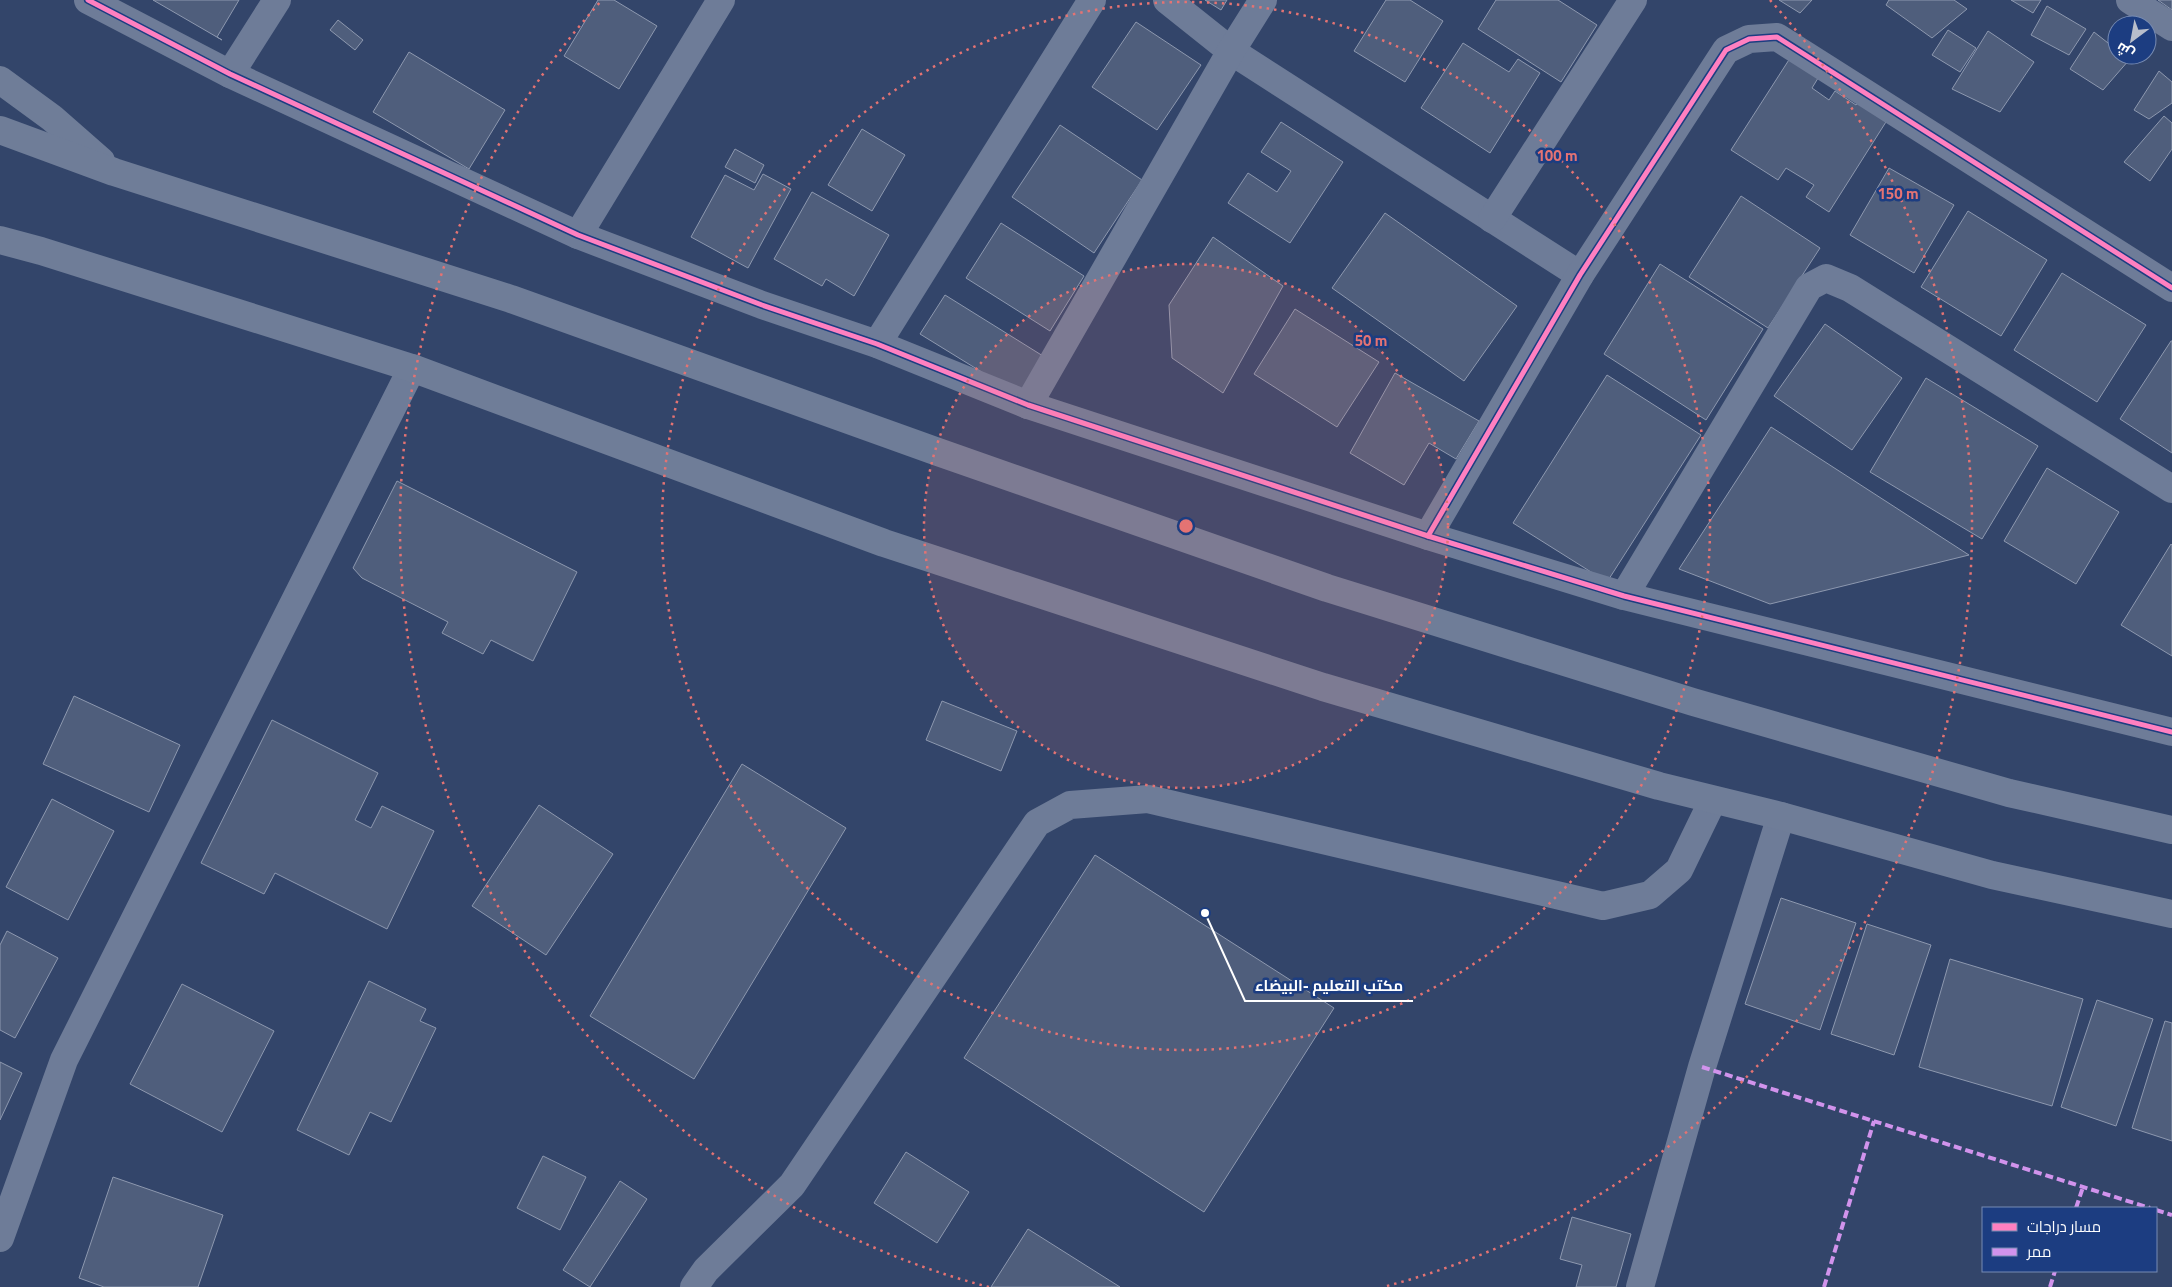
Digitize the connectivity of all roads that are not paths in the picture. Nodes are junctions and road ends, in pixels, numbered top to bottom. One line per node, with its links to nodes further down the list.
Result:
1 (88, 0): 11 (street)
2 (278, 0): 11 (street)
3 (721, 0): 17 (street)
4 (1092, 0): 22 (street)
5 (1167, 0): 10 (street)
6 (1263, 0): 10 (street)
7 (1633, 0): 15 (street)
8 (2130, 0): 9 (street)
9 (2172, 27)
10 (1231, 51): 15 (street); 24 (street)
11 (230, 74): 17 (street)
12 (0, 80): 14 (highway)
13 (0, 130): 14 (highway)
14 (114, 172): 31 (highway)
15 (1492, 219): 20 (street)
16 (0, 234): 19 (highway)
17 (578, 235): 22 (street)
18 (0, 240): 19 (highway)
19 (42, 251): 23 (highway)
20 (1580, 275): 21 (street); 26 (street)
21 (2172, 288)
22 (877, 344): 24 (street)
23 (412, 368): 29 (highway); 33 (street)
24 (1028, 405): 26 (street)
25 (2172, 489): 27 (street)
26 (1428, 536): 27 (street)
27 (1624, 596): 28 (street)
28 (2172, 732)
29 (1713, 800): 30 (highway); 34 (street)
30 (1781, 816): 32 (highway); 35 (street)
31 (2172, 830)
32 (2172, 914)
33 (0, 1238)
34 (694, 1287)
35 (1640, 1287)

